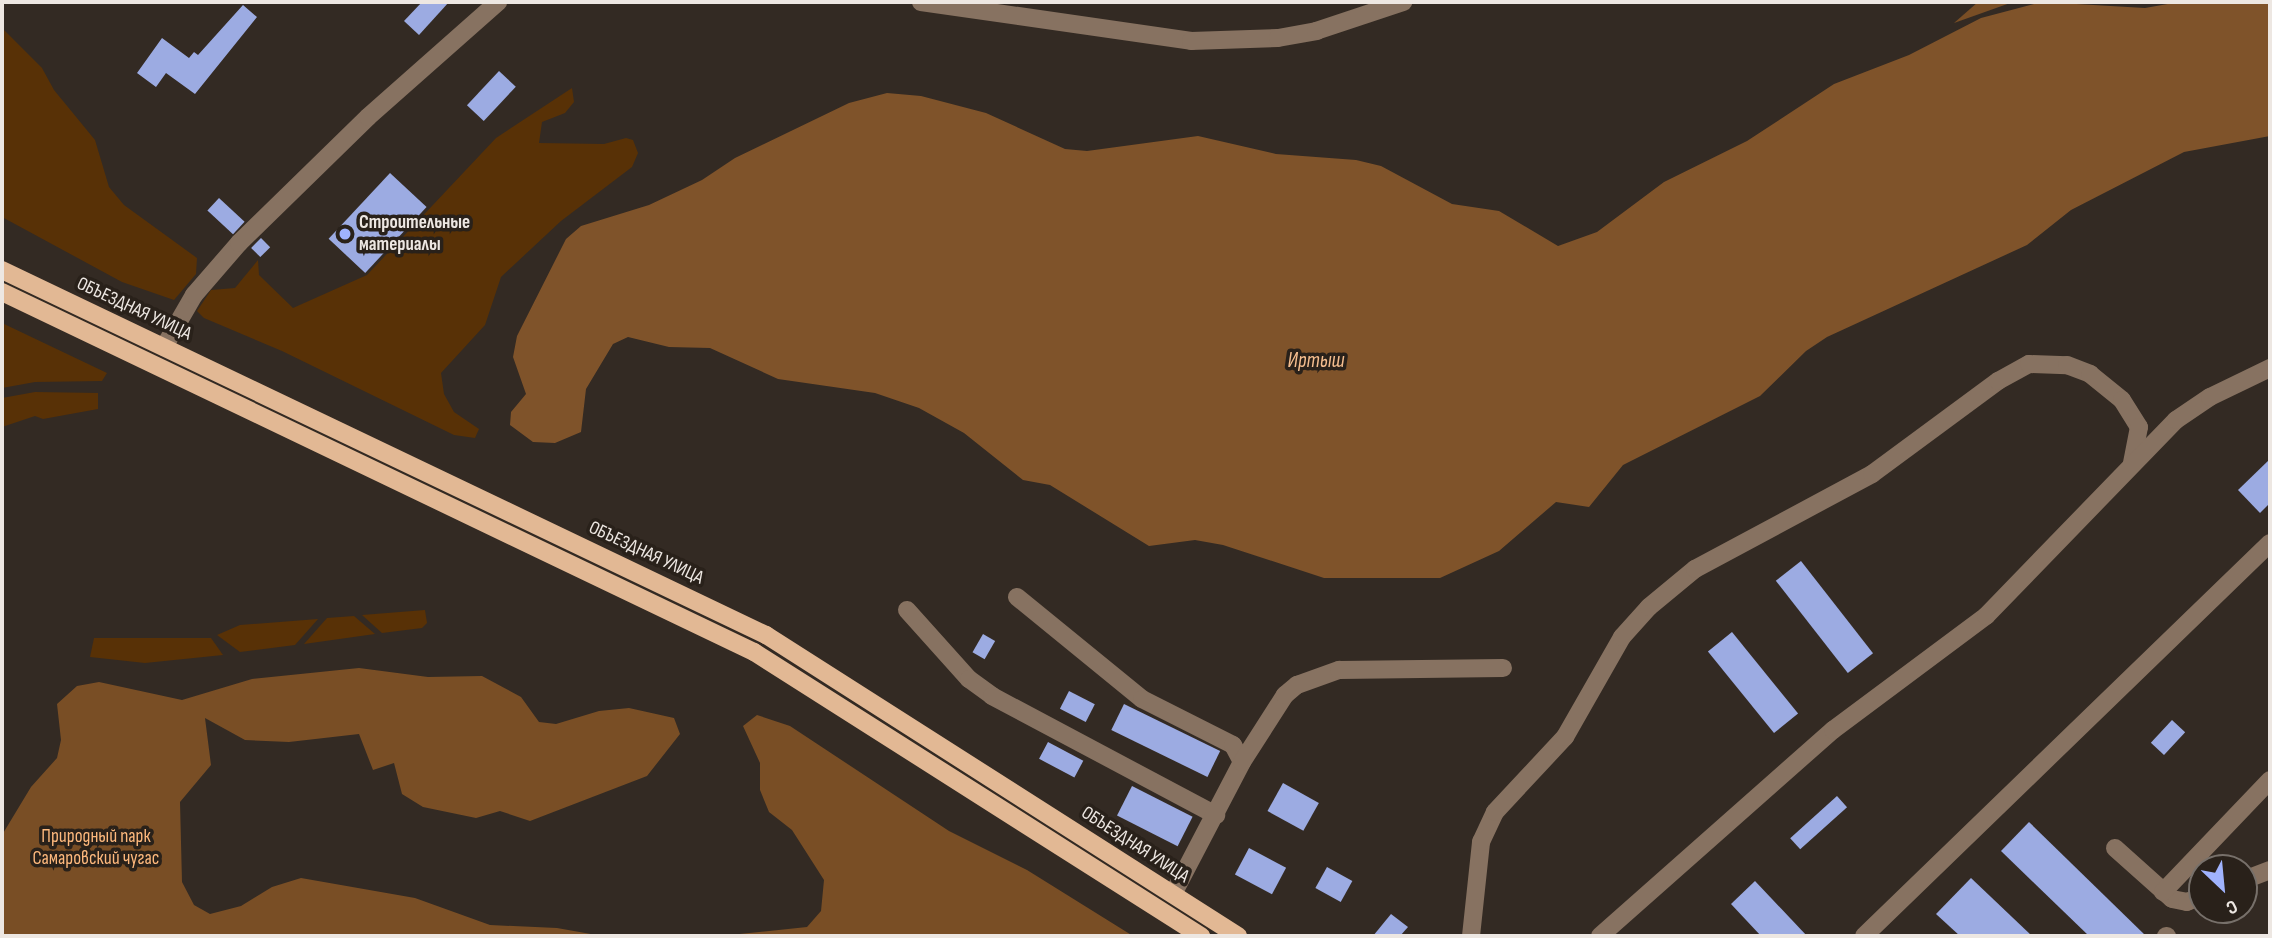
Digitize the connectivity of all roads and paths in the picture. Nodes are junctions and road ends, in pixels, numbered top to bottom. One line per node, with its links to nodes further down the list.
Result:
1 (498, 2): 5 (lane)
2 (515, 2): 5 (lane)
3 (920, 2): 4 (lane)
4 (1403, 2)
5 (485, 16): 8 (lane)
6 (2, 270): 8 (main road, ОБЪЕЗДНАЯ УЛИЦА)
7 (2, 292): 22 (main road, ОБЪЕЗДНАЯ УЛИЦА)
8 (164, 347): 20 (main road, ОБЪЕЗДНАЯ УЛИЦА)
9 (2270, 368): 10 (lane)
10 (2132, 463): 25 (lane); 26 (lane)
11 (2270, 543): 27 (lane)
12 (1017, 597): 15 (lane)
13 (907, 610): 17 (lane)
14 (1503, 668): 15 (lane)
15 (1242, 762): 17 (lane)
16 (2270, 780): 19 (lane)
17 (1216, 815): 20 (lane)
18 (2115, 848): 19 (lane)
19 (2163, 892): 21 (lane)
20 (1173, 894): 22 (main road); 24 (main road, ОБЪЕЗДНАЯ УЛИЦА)
21 (2188, 902)
22 (1163, 911): 23 (main road, ОБЪЕЗДНАЯ УЛИЦА)
23 (1201, 936)
24 (1238, 936)
25 (1471, 936)
26 (1600, 936)
27 (1864, 936)

